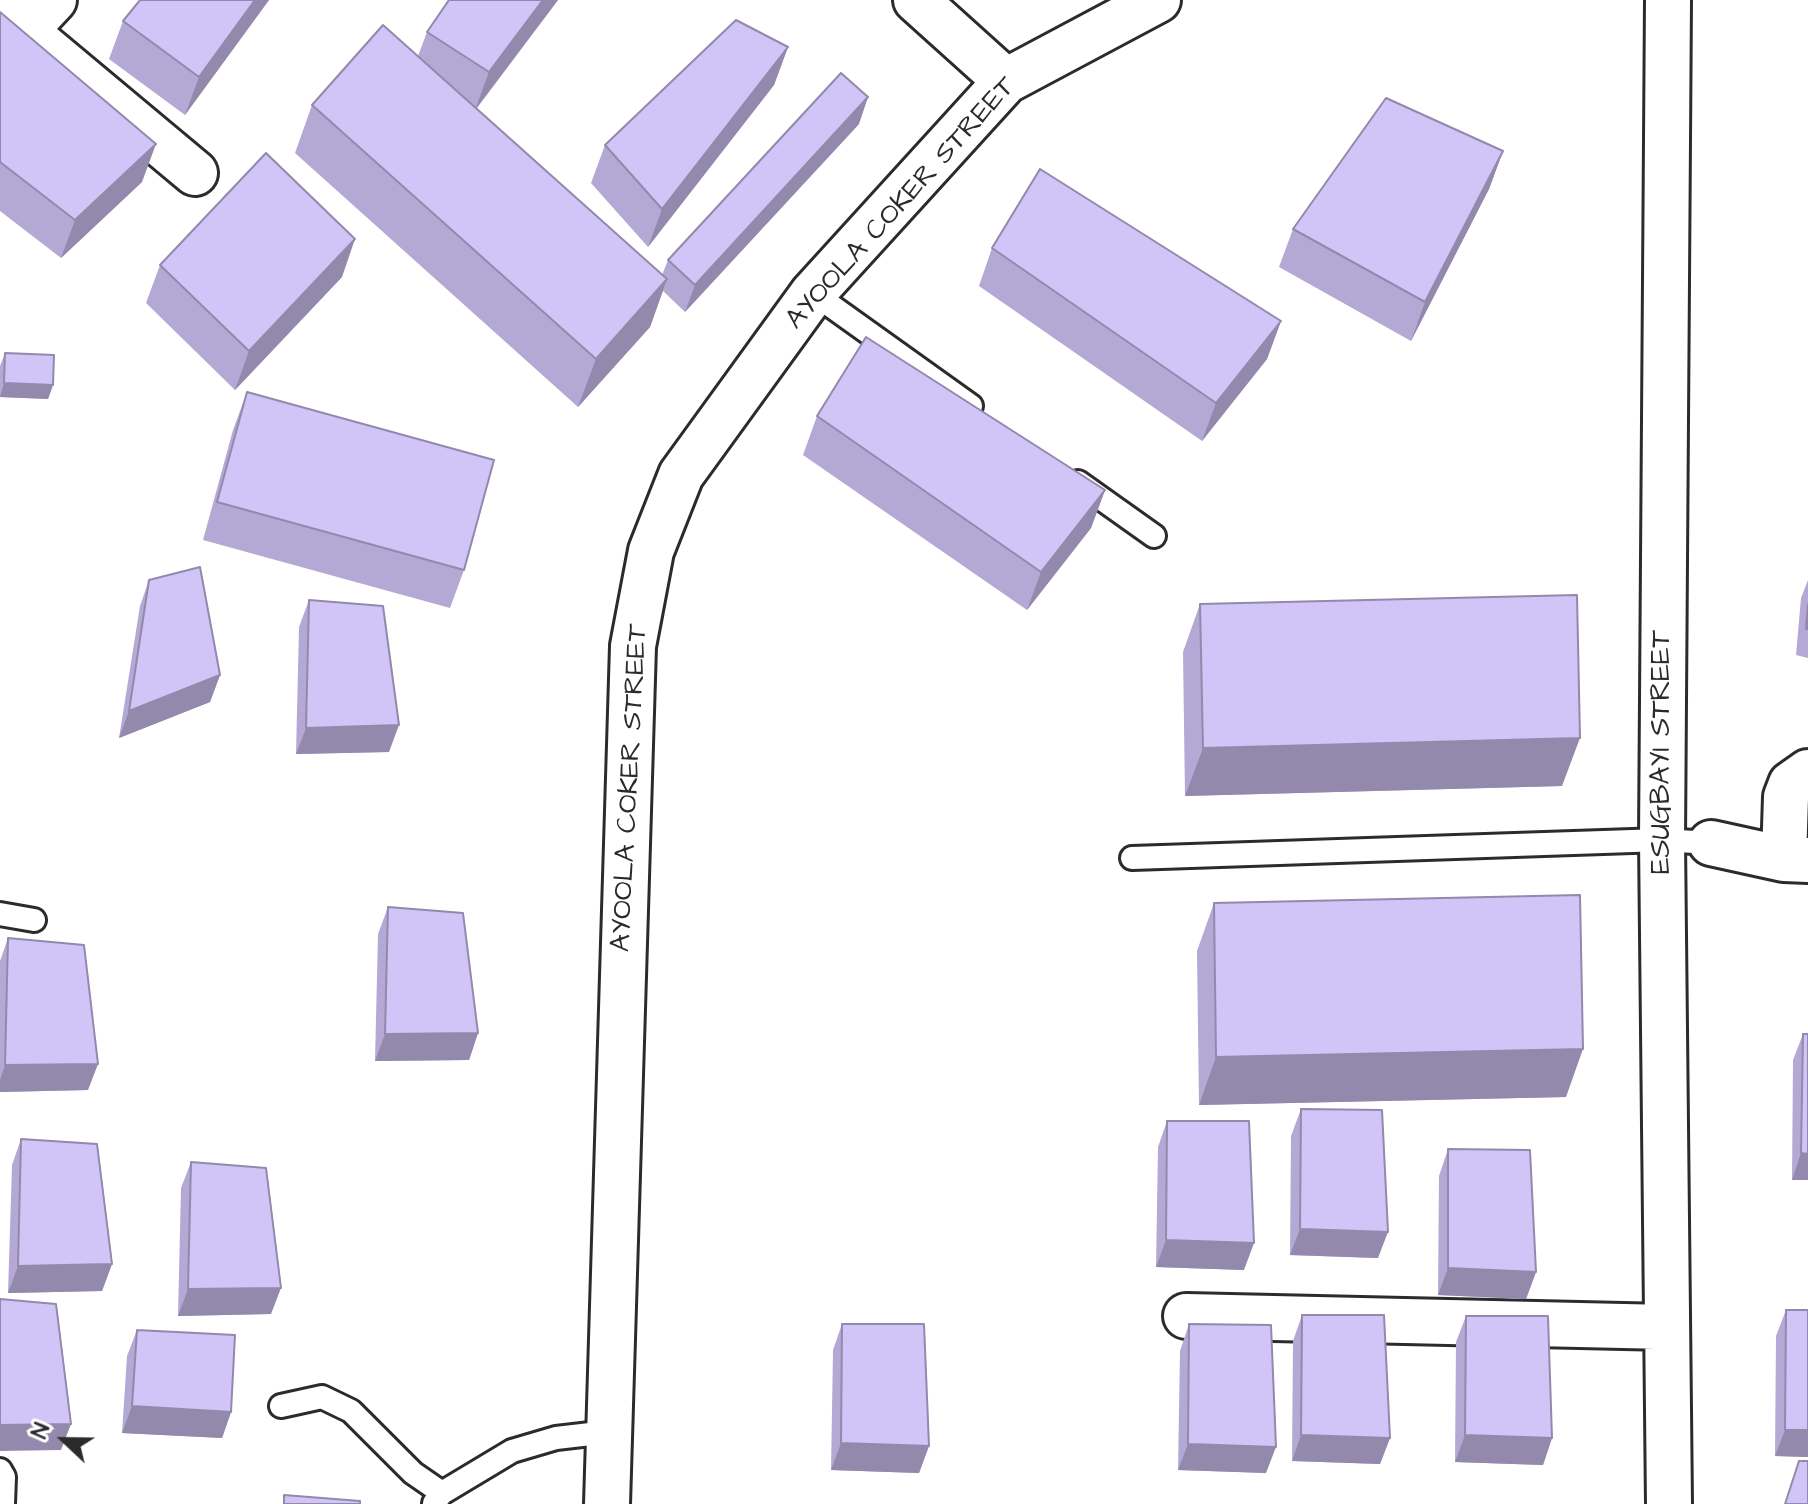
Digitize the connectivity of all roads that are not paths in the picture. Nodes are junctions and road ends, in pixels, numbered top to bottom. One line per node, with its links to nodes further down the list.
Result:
1 (54, 0): 5 (street)
2 (916, 0): 6 (street)
3 (1158, 0): 6 (street, AYOOLA COKER STREET)
4 (1668, 0): 13 (street, ESUGBAYI STREET)
5 (12, 18): 7 (street)
6 (1006, 81): 8 (street, AYOOLA COKER STREET)
7 (195, 173)
8 (813, 293): 9 (lane); 22 (street, AYOOLA COKER STREET)
9 (992, 421)
10 (1054, 465): 11 (lane)
11 (1154, 536)
12 (1808, 772): 16 (street)
13 (1662, 840): 14 (lane); 15 (lane); 20 (street, ESUGBAYI STREET)
14 (1711, 843): 16 (street)
15 (1132, 858)
16 (1796, 859)
17 (0, 914): 18 (lane)
18 (34, 920)
19 (1186, 1316): 20 (street)
20 (1667, 1327): 27 (street, ESUGBAYI STREET)
21 (281, 1406): 24 (lane)
22 (608, 1432): 24 (lane); 26 (street, AYOOLA COKER STREET)
23 (0, 1470): 25 (lane)
24 (438, 1499)
25 (3, 1504)
26 (607, 1504)
27 (1669, 1504)

